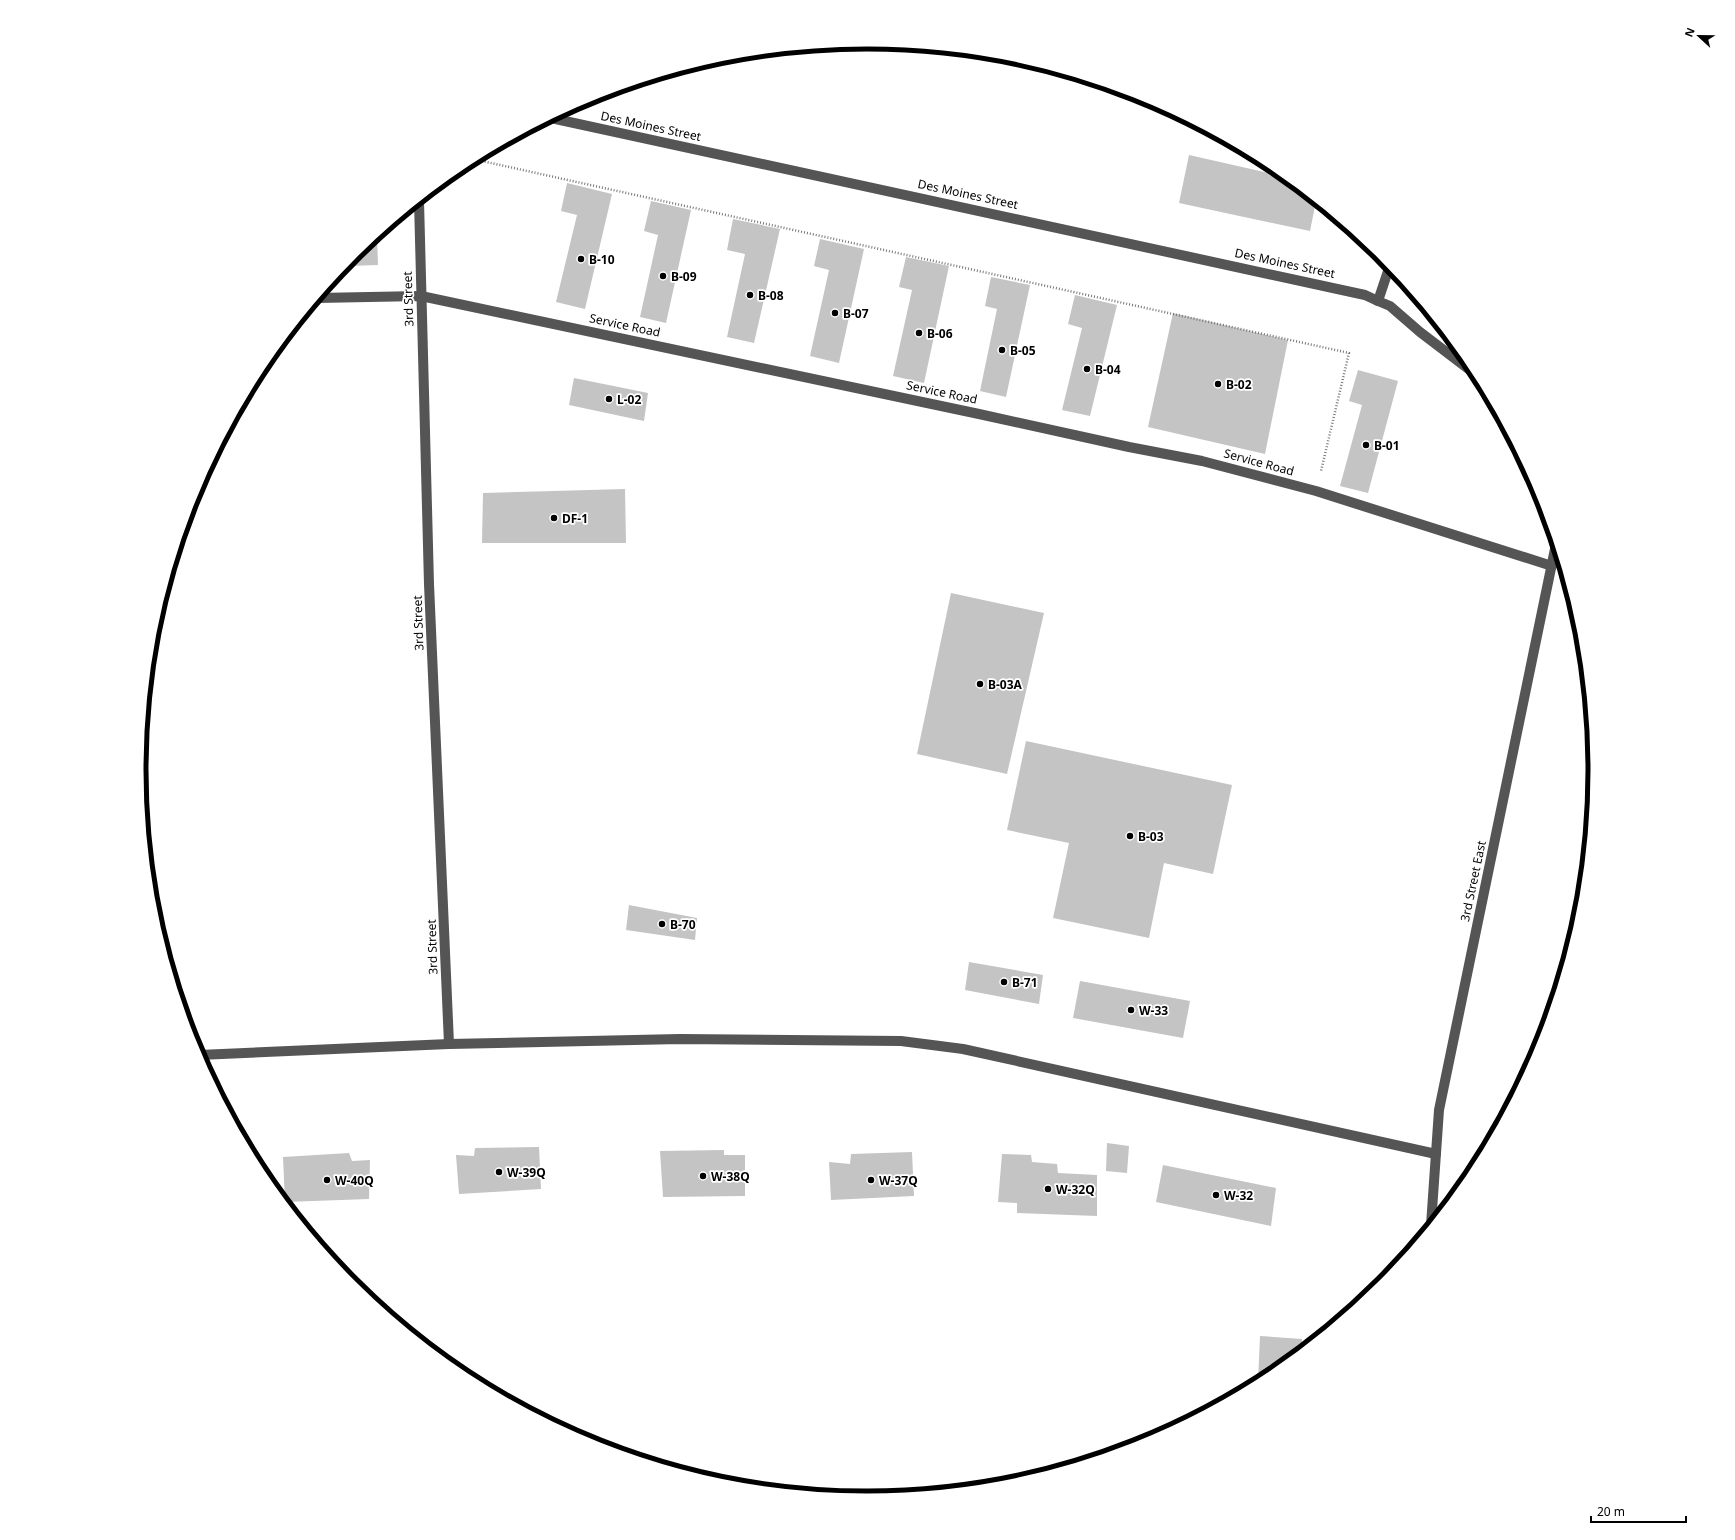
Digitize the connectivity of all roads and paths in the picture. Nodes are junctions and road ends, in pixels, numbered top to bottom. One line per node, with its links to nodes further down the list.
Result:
1 (557, 119): 7 (street, Des Moines Street)
2 (483, 161): 9 (path)
3 (419, 206): 5 (street, 3rd Street)
4 (1388, 271): 7 (street)
5 (421, 296): 6 (street, Service Road); 9 (street, Service Road); 12 (street, 3rd Street)
6 (323, 298)
7 (1378, 301): 8 (street)
8 (1465, 366)
9 (1316, 491): 11 (street, Service Road)
10 (1554, 552): 11 (street, 3rd Street East)
11 (1552, 566): 14 (street, 3rd Street East)
12 (449, 1044): 13 (street); 14 (street)
13 (205, 1055)
14 (1436, 1154): 15 (street, 3rd Street East)
15 (1431, 1219)

